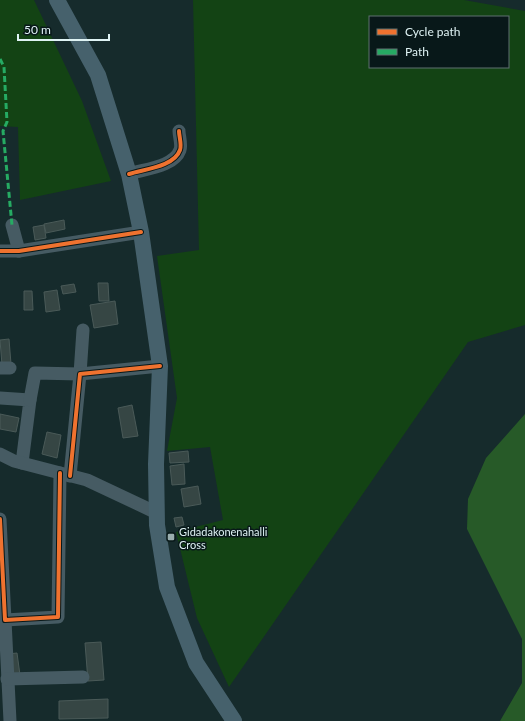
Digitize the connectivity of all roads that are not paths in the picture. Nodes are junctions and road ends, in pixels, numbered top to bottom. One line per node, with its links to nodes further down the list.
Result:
1 (57, 0): 3 (main road)
2 (179, 131): 3 (street)
3 (129, 174): 5 (main road)
4 (12, 225): 7 (street)
5 (141, 232): 7 (street); 9 (main road)
6 (0, 251): 7 (street)
7 (19, 251)
8 (83, 330): 10 (street)
9 (160, 366): 10 (street); 16 (main road)
10 (80, 374): 12 (street); 15 (street)
11 (0, 398): 12 (street)
12 (30, 400): 14 (street)
13 (0, 454): 14 (street)
14 (22, 463): 15 (street)
15 (65, 474): 16 (street); 18 (street)
16 (157, 513): 22 (main road)
17 (0, 519): 18 (street)
18 (5, 620): 20 (street)
19 (83, 677): 20 (street)
20 (7, 679): 21 (street)
21 (10, 721)
22 (234, 721)

